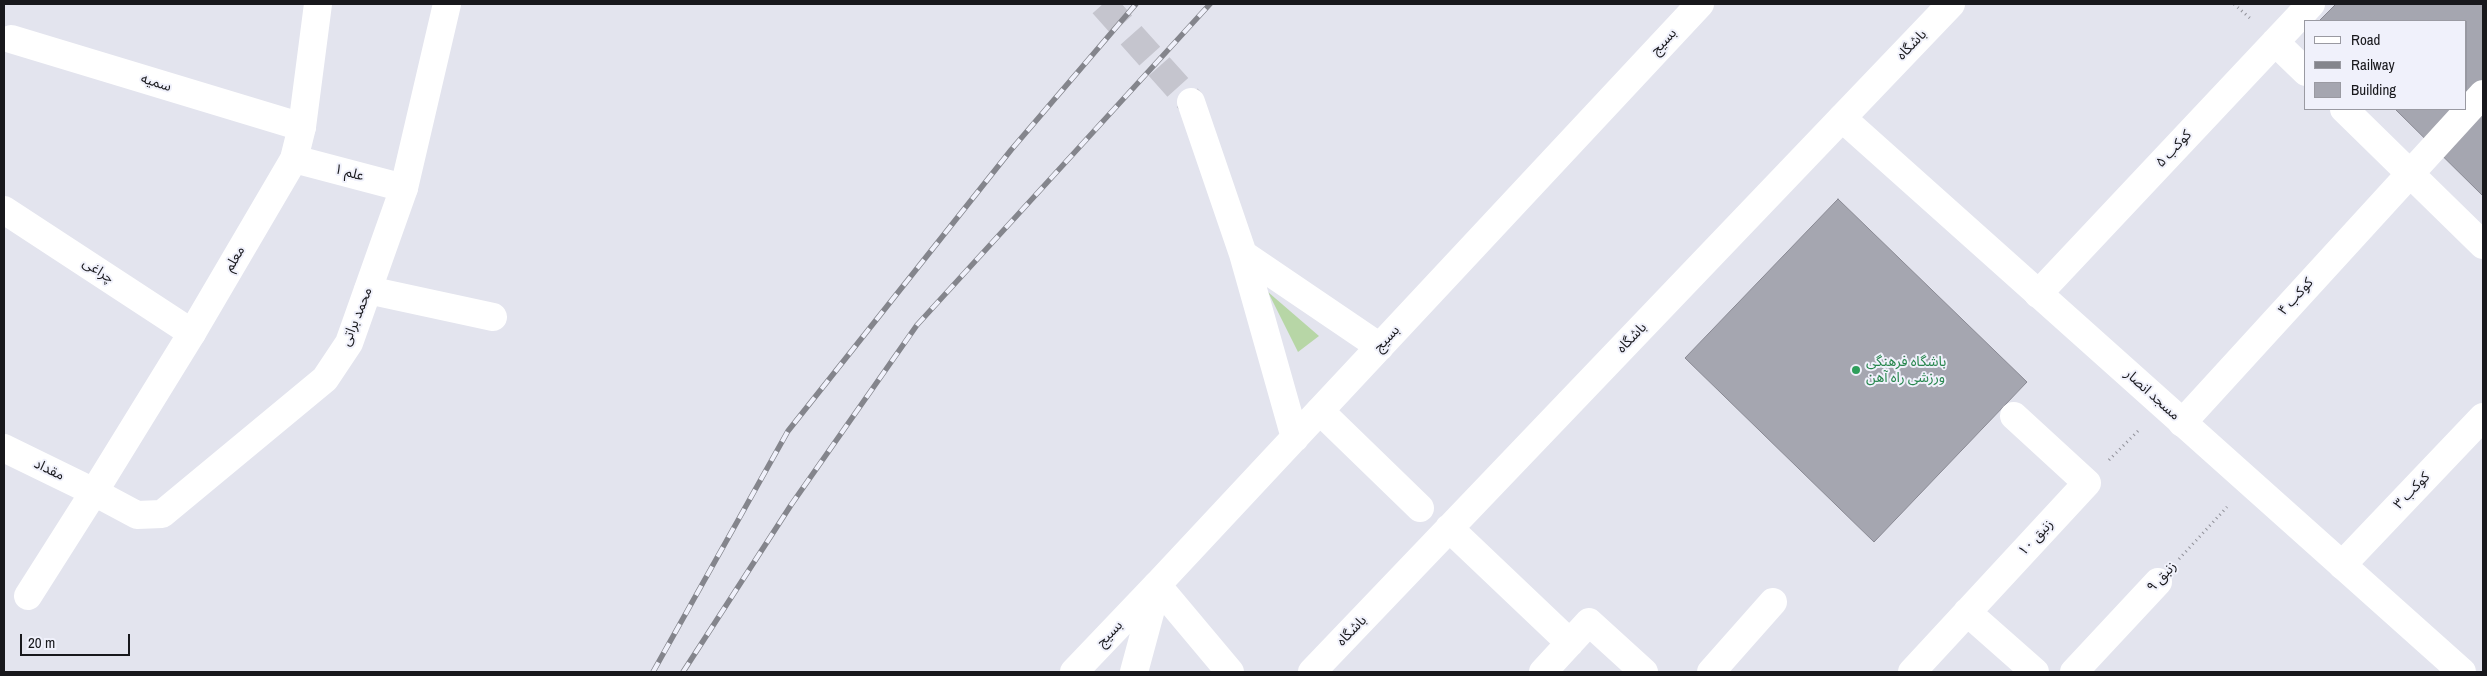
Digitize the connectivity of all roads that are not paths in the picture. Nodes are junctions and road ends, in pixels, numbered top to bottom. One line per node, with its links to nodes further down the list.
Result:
1 (318, 4): 13 (street, معلم)
2 (447, 4): 16 (street, محمد براتی)
3 (1700, 4): 24 (street, بسیج)
4 (1951, 4): 12 (street, باشگاه)
5 (2311, 4): 7 (street, کوکب ۵)
6 (11, 39): 13 (street, سمیه)
7 (2275, 42): 8 (street); 21 (street, کوکب ۵)
8 (2304, 70)
9 (2483, 94): 15 (street, کوکب ۴)
10 (1191, 102): 19 (street)
11 (2345, 110): 15 (street)
12 (1842, 118): 21 (street, مسجد انصار); 33 (street, باشگاه)
13 (302, 127): 14 (street, معلم)
14 (294, 159): 16 (street, علم ۱); 23 (street, معلم)
15 (2409, 172): 18 (street); 26 (street, کوکب ۴)
16 (404, 188): 20 (street, محمد براتی)
17 (4, 210): 23 (street, چراغی)
18 (2483, 245)
19 (1243, 254): 24 (street); 29 (street)
20 (368, 290): 22 (street); 31 (street, محمد براتی)
21 (2038, 294): 26 (street, مسجد انصار)
22 (493, 317)
23 (192, 333): 31 (street, معلم)
24 (1380, 347): 25 (street, بسیج)
25 (1320, 411): 29 (street, بسیج); 32 (street)
26 (2173, 414): 34 (street, مسجد انصار)
27 (2014, 416): 39 (street, زنبق ۱۰)
28 (2483, 417): 34 (street, کوکب ۳)
29 (1295, 438): 36 (street, بسیج)
30 (4, 448): 31 (street, مقداد)
31 (94, 492): 37 (street, معلم)
32 (1420, 508)
33 (1449, 528): 40 (street); 44 (street, باشگاه)
34 (2342, 565): 51 (street, مسجد انصار)
35 (2158, 582): 50 (street, زنبق ۹)
36 (1157, 585): 41 (street, بسیج); 42 (street); 43 (street)
37 (28, 596)
38 (1773, 602): 47 (street)
39 (1967, 612): 48 (street, زنبق ۱۰); 49 (street)
40 (1570, 643): 45 (street); 46 (street)
41 (1074, 672)
42 (1134, 672)
43 (1230, 672)
44 (1312, 672)
45 (1543, 672)
46 (1644, 672)
47 (1711, 672)
48 (1912, 672)
49 (2035, 672)
50 (2074, 672)
51 (2462, 672)

